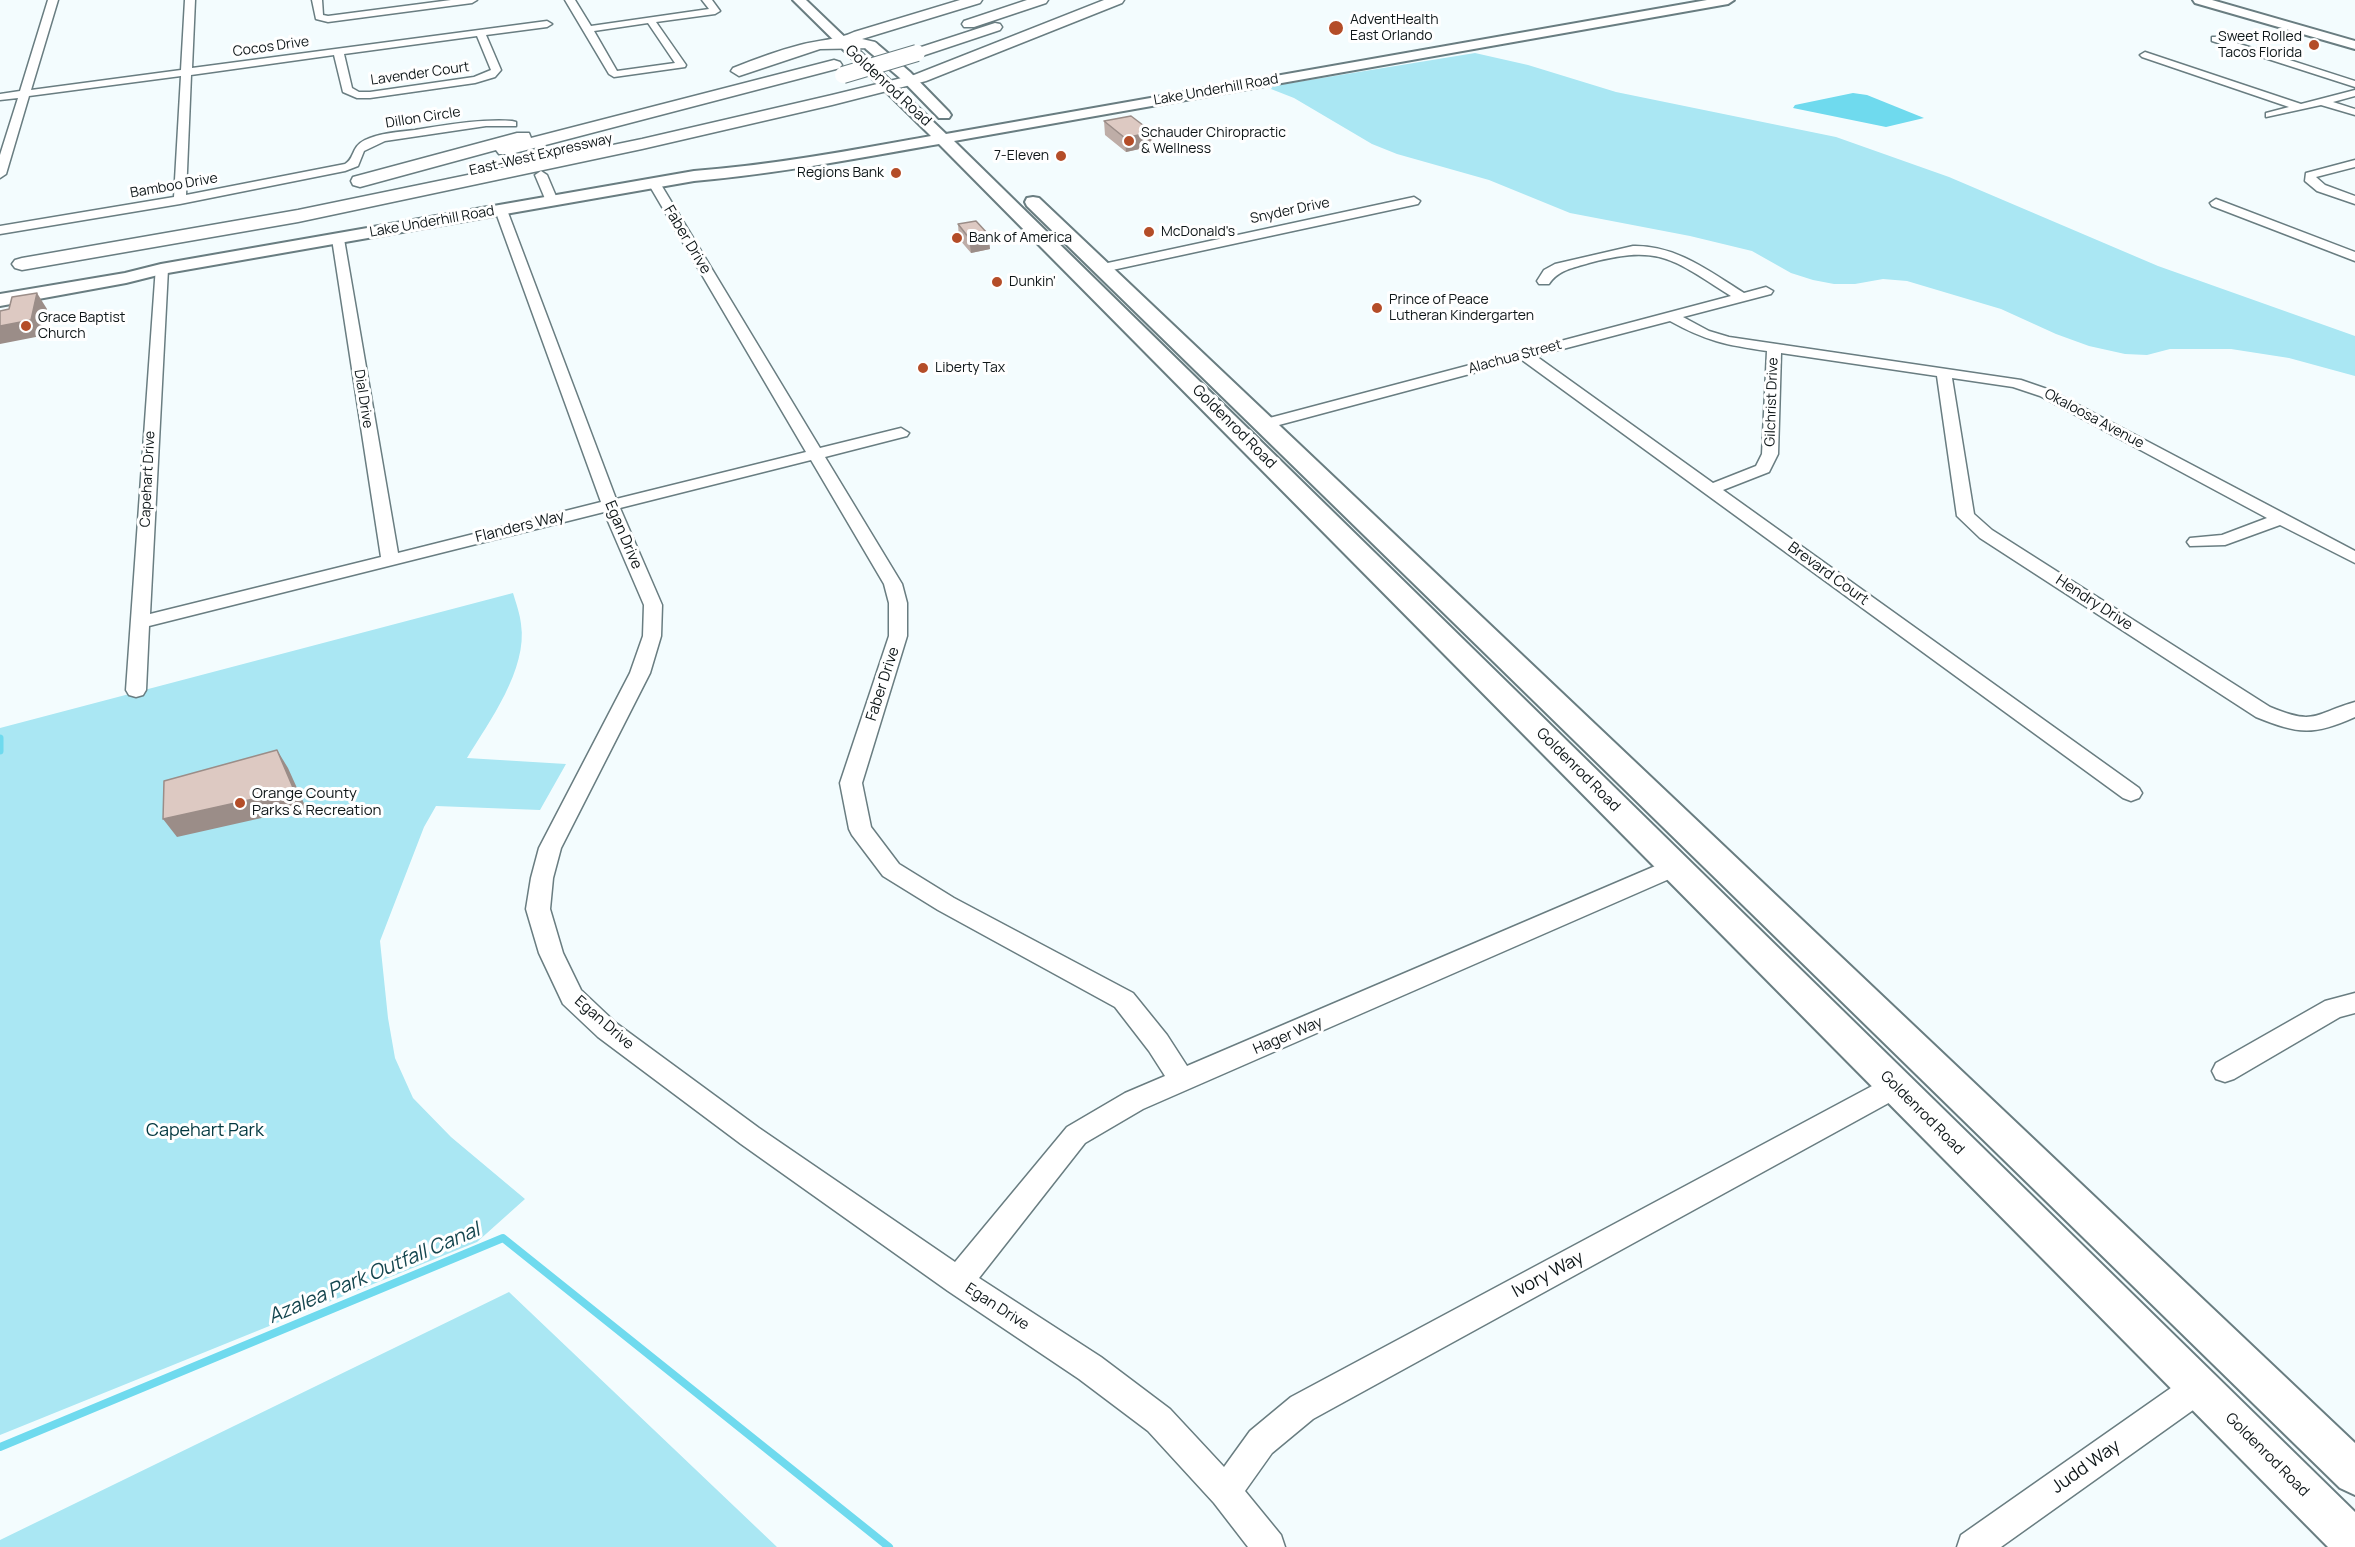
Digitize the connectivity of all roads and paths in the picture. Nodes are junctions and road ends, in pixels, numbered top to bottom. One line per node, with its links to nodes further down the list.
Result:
1 (53, 0): 40 (street)
2 (190, 0): 34 (street)
3 (317, 0): 4 (street)
4 (472, 0)
5 (570, 0): 23 (street)
6 (707, 0): 18 (street)
7 (799, 0): 22 (main road, Goldenrod Road)
8 (969, 0): 21 (highway)
9 (975, 0): 27 (highway)
10 (1008, 0): 24 (highway)
11 (1100, 0): 33 (highway)
12 (1117, 0): 36 (highway)
13 (1728, 0): 15 (main road, Lake Underhill Road)
14 (2199, 0): 29 (main road)
15 (1704, 2): 17 (main road, Lake Underhill Road); 19 (main road, Lake Underhill Road)
16 (1046, 4): 33 (highway, East-West Expressway); 35 (highway, East-West Expressway)
17 (1626, 12): 19 (main road); 31 (main road, Lake Underhill Road)
18 (650, 21): 23 (street); 23 (street)
19 (1608, 21): 31 (main road, Lake Underhill Road)
20 (547, 24): 25 (street, Cocos Drive)
21 (846, 24): 27 (main road, Goldenrod Road)
22 (825, 25): 27 (main road, Goldenrod Road); 28 (highway)
23 (588, 29)
24 (931, 29)
25 (480, 33): 30 (street, Cocos Drive); 30 (street, Lavender Court)
26 (2215, 39): 37 (street)
27 (851, 41): 28 (highway); 36 (main road, Goldenrod Road); 38 (main road, Goldenrod Road)
28 (811, 45): 54 (highway)
29 (2355, 45)
30 (338, 51): 34 (street, Cocos Drive)
31 (1403, 53): 49 (main road, Lake Underhill Road)
32 (2145, 55): 45 (street)
33 (916, 57): 35 (highway)
34 (185, 73): 40 (street, Cocos Drive); 60 (street)
35 (841, 74): 54 (highway, East-West Expressway); 69 (highway, East-West Expressway)
36 (910, 81): 38 (highway); 49 (main road, Goldenrod Road)
37 (2355, 84)
38 (887, 86): 42 (main road, Goldenrod Road); 43 (highway)
39 (2355, 93): 44 (street)
40 (24, 94): 41 (street, Cocos Drive); 51 (street)
41 (0, 97)
42 (900, 99): 43 (highway); 50 (main road, Goldenrod Road)
43 (832, 100): 69 (highway)
44 (2322, 102): 45 (street); 46 (street)
45 (2300, 107): 47 (street)
46 (2355, 112)
47 (2270, 115)
48 (512, 124): 54 (street, Dillon Circle)
49 (960, 131): 50 (main road, Lake Underhill Road); 52 (main road, Goldenrod Road)
50 (940, 135): 57 (main road, Lake Underhill Road); 67 (main road, Goldenrod Road)
51 (5, 138): 55 (street)
52 (980, 151)
53 (2355, 163): 59 (street)
54 (356, 173): 60 (street, Bamboo Drive); 69 (highway, East-West Expressway)
55 (0, 174)
56 (541, 175): 61 (street)
57 (654, 183): 61 (main road, Lake Underhill Road); 86 (street, Faber Drive)
58 (1019, 188): 71 (main road, Goldenrod Road)
59 (2355, 200)
60 (180, 201): 65 (street, Bamboo Drive)
61 (552, 201): 64 (main road, Lake Underhill Road)
62 (1414, 201): 71 (street, Snyder Drive)
63 (2216, 203): 68 (street)
64 (501, 210): 66 (main road, Lake Underhill Road); 88 (street, Egan Drive)
65 (0, 230)
66 (338, 239): 72 (main road, Lake Underhill Road); 92 (street, Dial Drive)
67 (1051, 246): 71 (main road); 74 (main road, Goldenrod Road)
68 (2352, 254)
69 (17, 256): 70 (highway, East-West Expressway)
70 (0, 267)
71 (1102, 268): 80 (main road, Goldenrod Road)
72 (161, 269): 76 (main road, Lake Underhill Road); 78 (main road, Lake Underhill Road); 93 (street, Capehart Drive)
73 (1545, 281): 77 (street)
74 (1093, 288): 80 (main road); 84 (main road, Goldenrod Road)
75 (1766, 291): 77 (street, Alachua Street)
76 (0, 294)
77 (1742, 297): 79 (street, Alachua Street)
78 (0, 300)
79 (1671, 316): 81 (street, Okaloosa Avenue); 82 (street, Alachua Street)
80 (1156, 321): 84 (main road, Goldenrod Road)
81 (1774, 349): 83 (street, Okaloosa Avenue); 87 (street, Gilchrist Drive)
82 (1524, 355): 84 (street, Alachua Street); 87 (street, Brevard Court)
83 (1944, 373): 89 (street, Okaloosa Avenue); 95 (street, Hendry Drive)
84 (1255, 432): 97 (main road, Goldenrod Road); 100 (main road, Goldenrod Road)
85 (901, 433): 86 (street, Flanders Way)
86 (815, 454): 88 (street, Flanders Way); 102 (street, Faber Drive)
87 (1710, 489): 96 (street, Brevard Court)
88 (610, 505): 92 (street, Flanders Way); 105 (street, Egan Drive)
89 (2281, 519): 90 (street); 91 (street, Okaloosa Avenue)
90 (2196, 542)
91 (2355, 558)
92 (390, 560): 93 (street, Flanders Way)
93 (140, 622): 94 (street, Capehart Drive)
94 (136, 690)
95 (2355, 709)
96 (2130, 793)
97 (1675, 867): 98 (main road, Goldenrod Road); 102 (street, Hager Way)
98 (1784, 975): 100 (main road); 103 (main road, Goldenrod Road)
99 (2355, 1003): 101 (street)
100 (1897, 1032): 104 (main road, Goldenrod Road)
101 (2225, 1071)
102 (1182, 1082): 105 (street, Hager Way)
103 (1896, 1086): 104 (main road); 106 (main road, Goldenrod Road); 108 (street, Ivory Way)
104 (2039, 1169): 107 (main road, Goldenrod Road)
105 (958, 1281): 108 (street, Egan Drive)
106 (2199, 1387): 109 (main road, Goldenrod Road); 111 (street, Judd Way)
107 (2355, 1473)
108 (1225, 1492): 110 (street, Egan Drive)
109 (2355, 1543)
110 (1269, 1547)
111 (1973, 1547)

